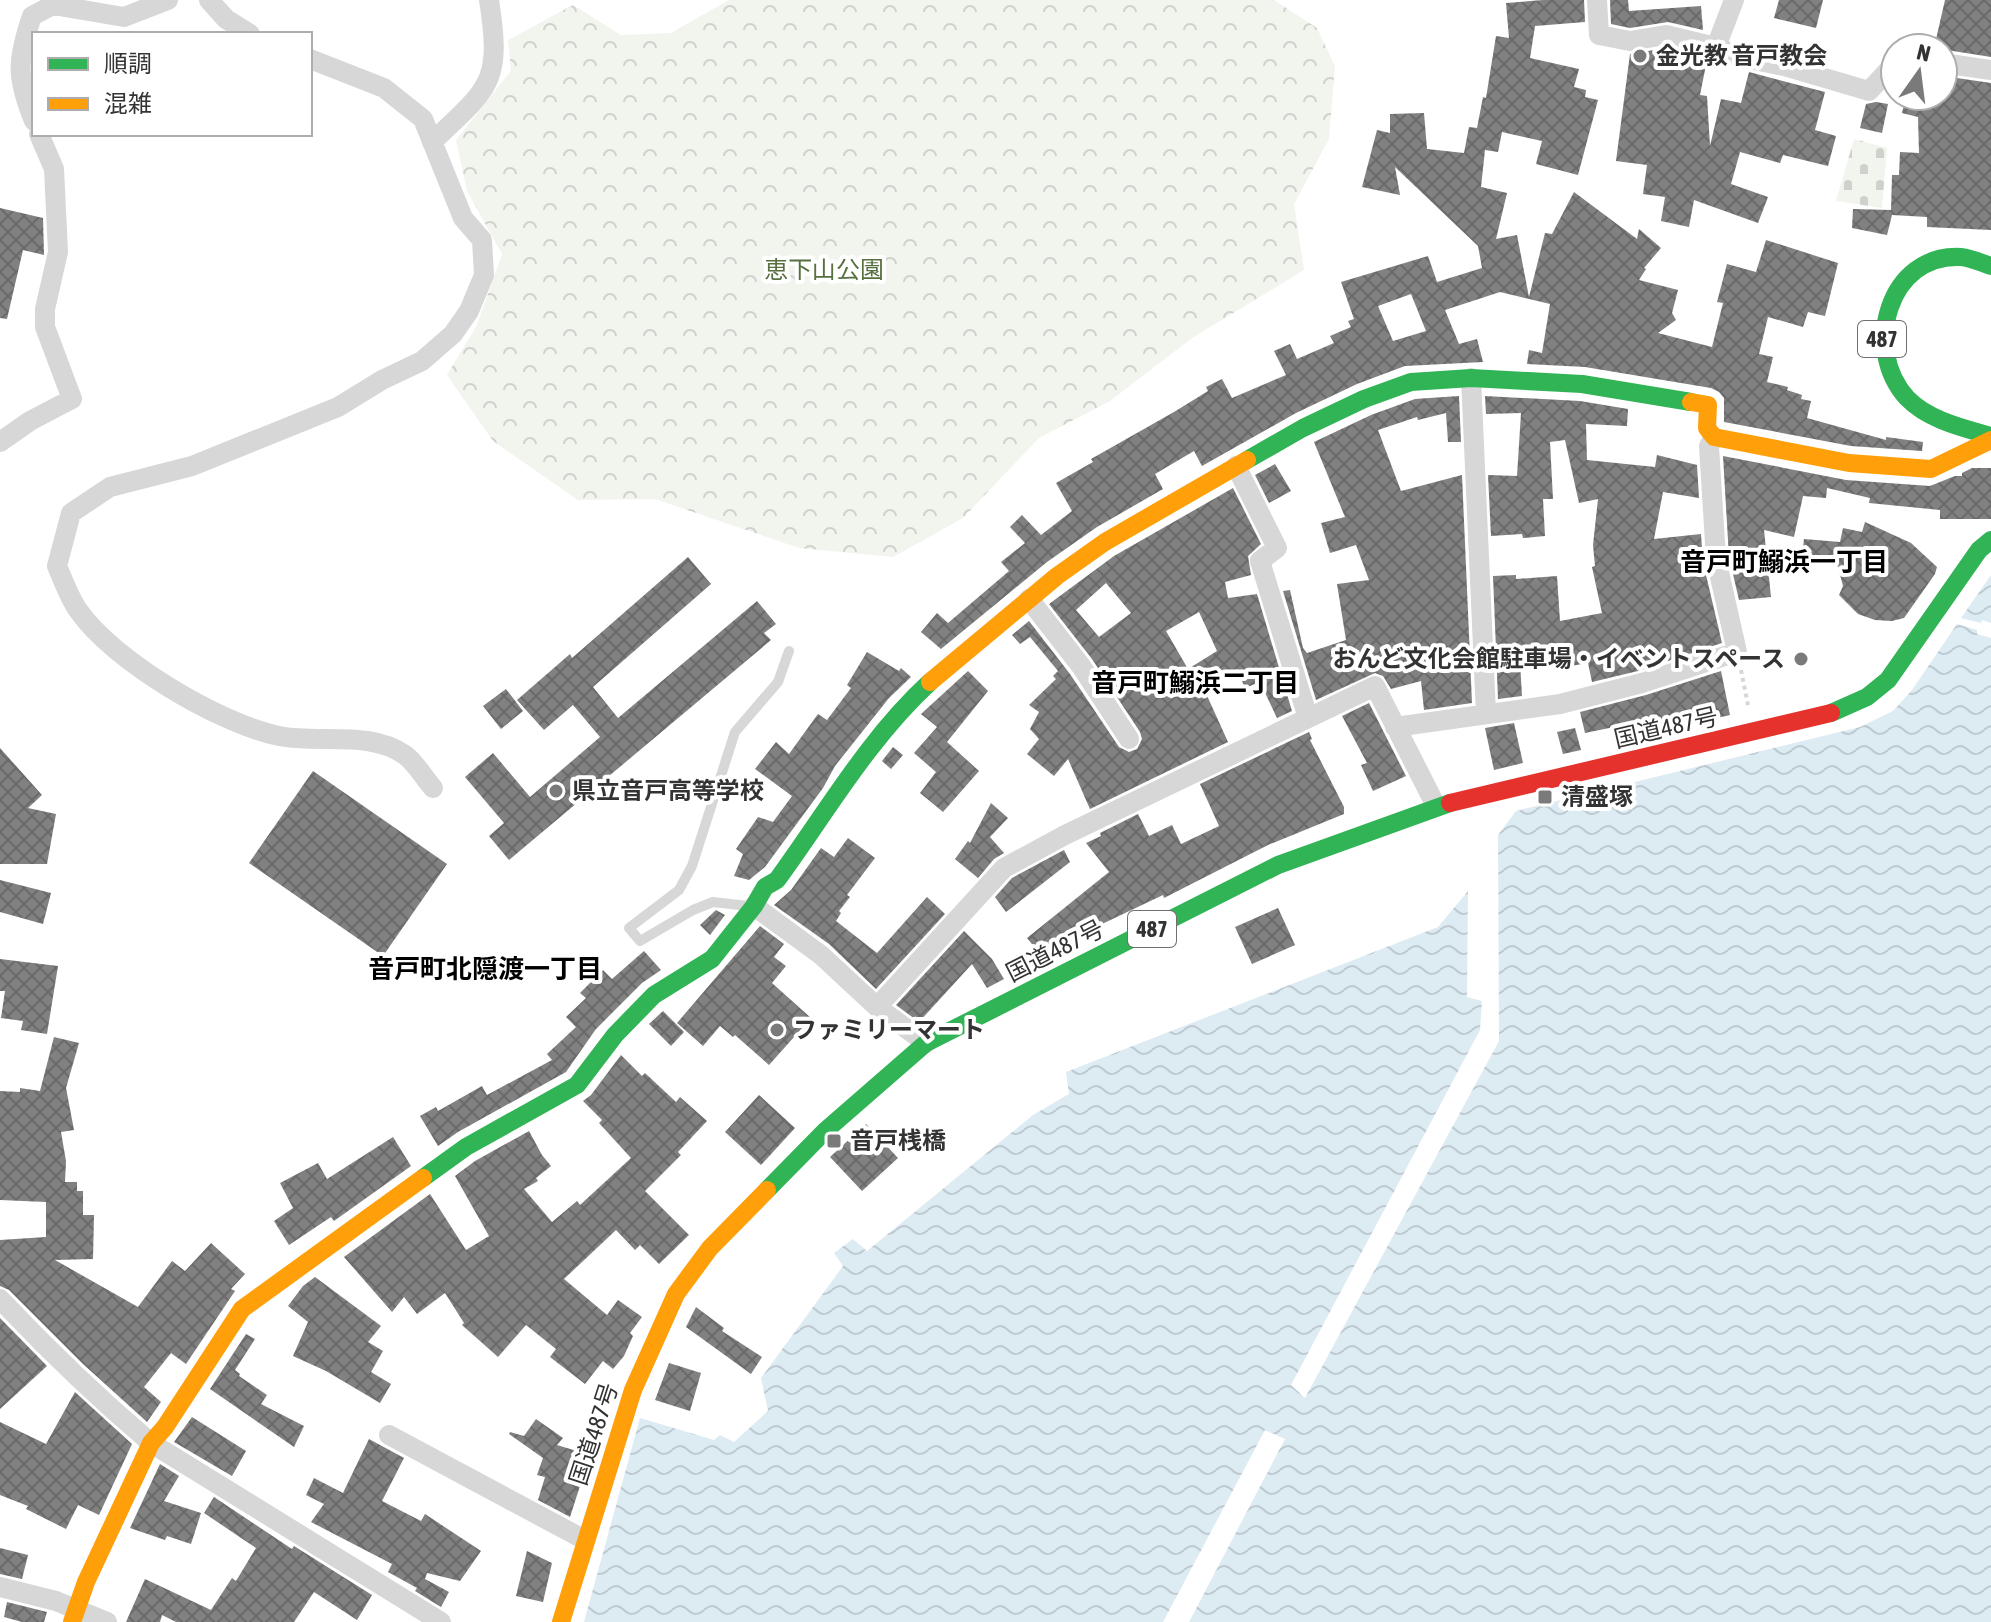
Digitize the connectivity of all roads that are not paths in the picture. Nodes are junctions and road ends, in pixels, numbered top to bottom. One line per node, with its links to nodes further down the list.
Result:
1 (168, 0): 12 (street)
2 (209, 0): 6 (street)
3 (489, 0): 14 (street)
4 (1597, 0): 7 (street)
5 (1734, 0): 7 (street)
6 (247, 32)
7 (1716, 47): 11 (street)
8 (312, 60): 14 (street)
9 (1959, 65): 10 (street)
10 (1991, 70)
11 (1879, 80)
12 (32, 115)
13 (40, 136): 20 (street)
14 (432, 142): 29 (street)
15 (1991, 268): 17 (main road, 487); 19 (main road, 487)
16 (1471, 378): 18 (main road); 21 (main road); 25 (street)
17 (1972, 412)
18 (1714, 437): 19 (main road); 25 (street)
19 (1991, 438)
20 (0, 442)
21 (1236, 466): 23 (main road); 26 (street)
22 (1991, 540): 30 (main road, 国道487号 / 487)
23 (1029, 599): 28 (street); 31 (main road)
24 (789, 651): 31 (lane)
25 (1486, 714): 27 (street)
26 (1308, 718): 27 (street); 32 (street)
27 (1395, 727): 30 (street)
28 (1129, 739)
29 (433, 788)
30 (1436, 806): 33 (main road, 国道487号 / 487)
31 (754, 906): 32 (street); 36 (main road)
32 (877, 1007): 33 (street)
33 (926, 1043): 37 (main road, 国道487号 / 487)
34 (0, 1299): 36 (street)
35 (389, 1435): 37 (street)
36 (151, 1443): 39 (main road); 41 (street)
37 (585, 1540): 42 (main road, 国道487号 / 487)
38 (0, 1587): 39 (street)
39 (74, 1615): 40 (street)
40 (107, 1622)
41 (439, 1622)
42 (561, 1622)

